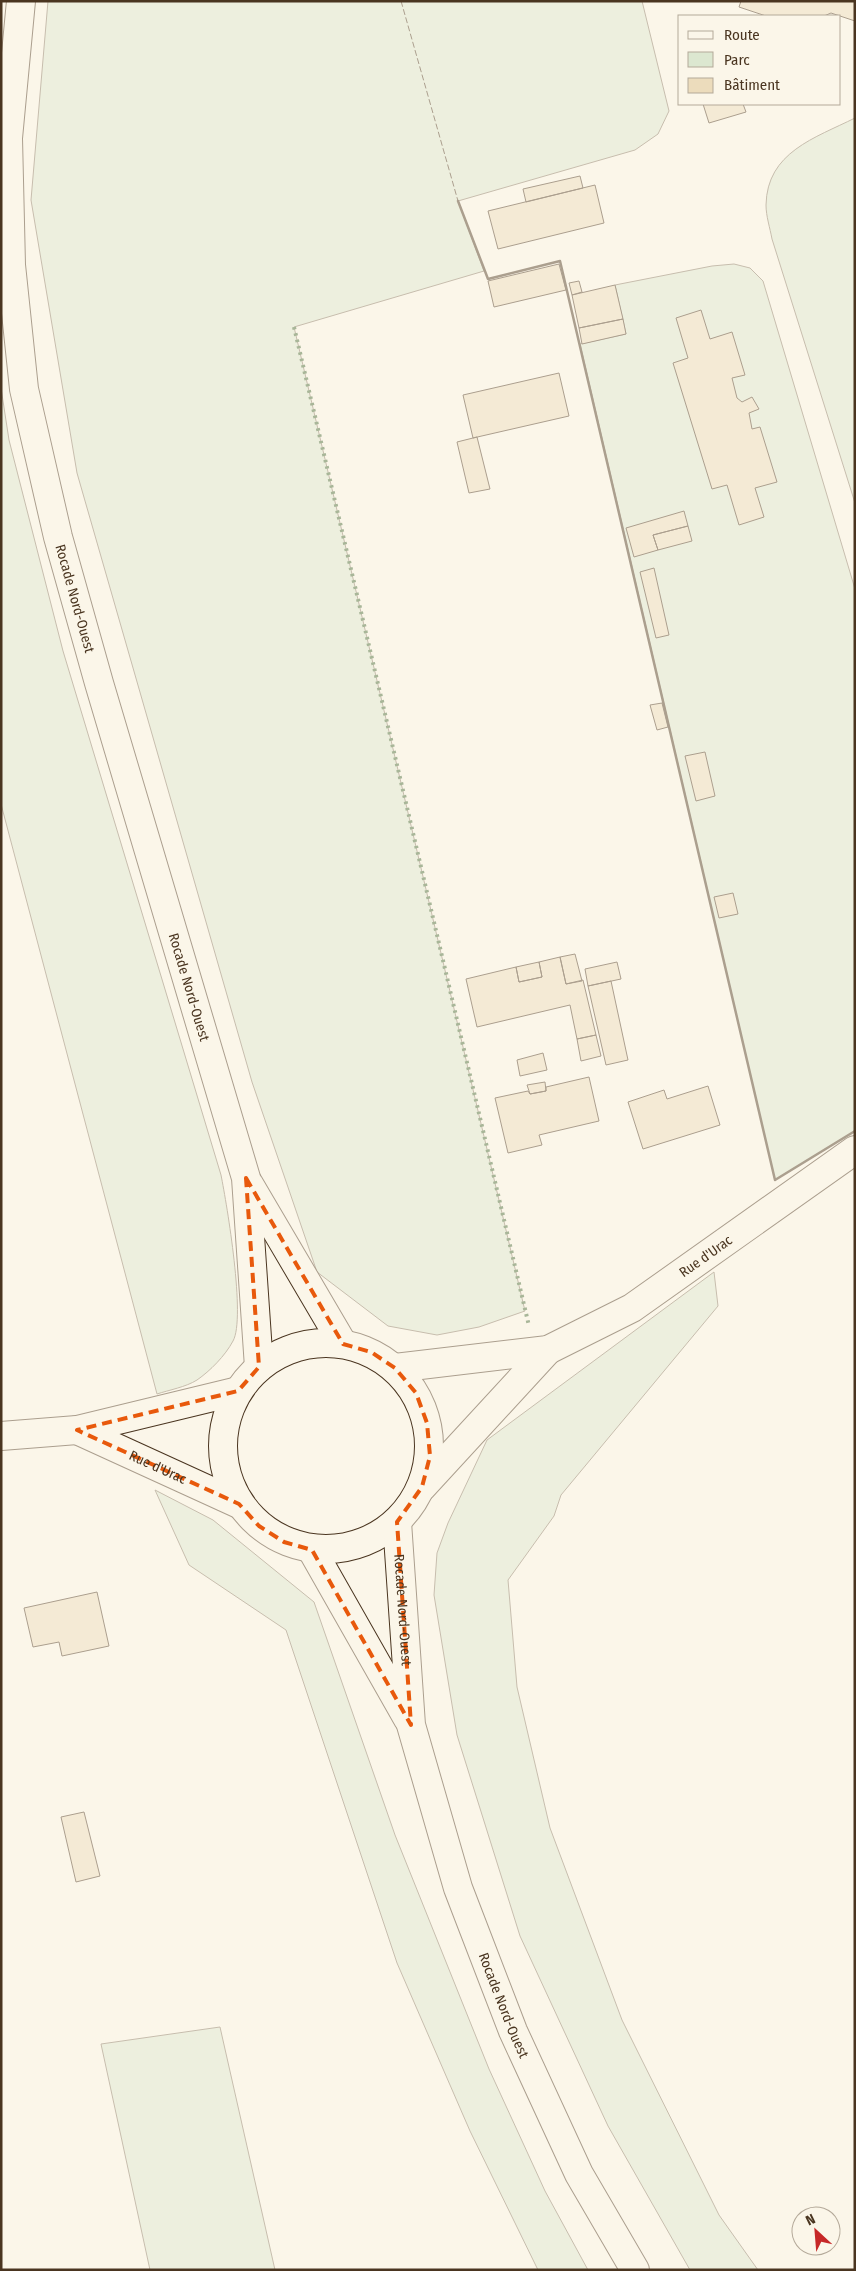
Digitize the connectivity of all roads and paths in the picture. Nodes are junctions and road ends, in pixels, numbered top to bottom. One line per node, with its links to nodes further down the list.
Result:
1 (21, 1): 3 (main road, Rocade Nord-Ouest)
2 (855, 1150): 5 (main road, Rue d'Urac)
3 (246, 1178): 4 (main road, Rocade Nord-Ouest); 6 (main road, Rocade Nord-Ouest)
4 (343, 1344): 6 (main road); 7 (main road)
5 (548, 1350): 7 (main road, Rue d'Urac); 11 (main road, Rue d'Urac)
6 (259, 1367): 8 (main road)
7 (395, 1368): 11 (main road)
8 (238, 1391): 9 (main road, Rue d'Urac); 12 (main road)
9 (77, 1430): 10 (main road, Rue d'Urac); 12 (main road, Rue d'Urac)
10 (1, 1436)
11 (422, 1487): 13 (main road)
12 (239, 1504): 14 (main road)
13 (397, 1522): 14 (main road); 15 (main road, Rocade Nord-Ouest)
14 (312, 1550): 15 (main road, Rocade Nord-Ouest)
15 (411, 1725): 16 (main road, Rocade Nord-Ouest)
16 (635, 2270)

